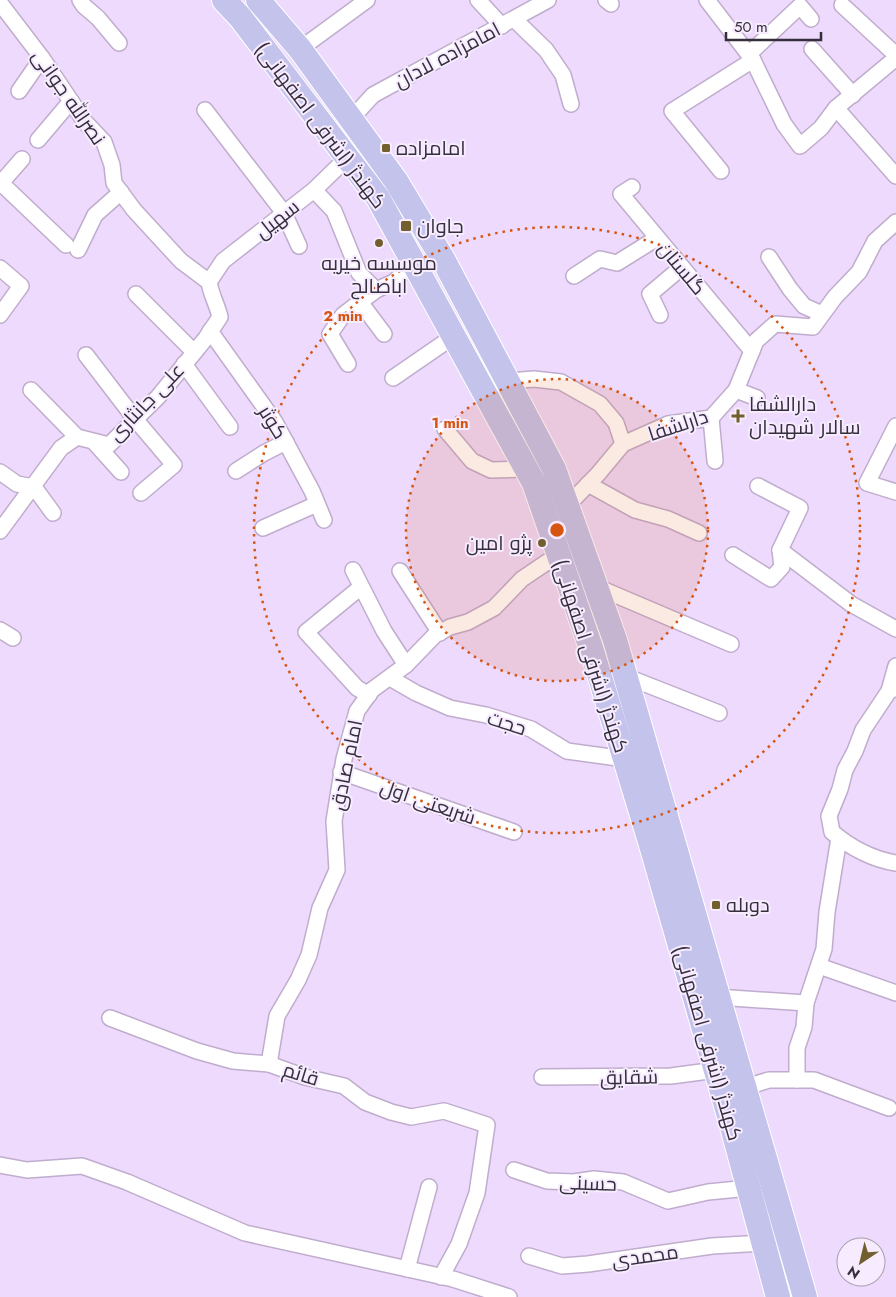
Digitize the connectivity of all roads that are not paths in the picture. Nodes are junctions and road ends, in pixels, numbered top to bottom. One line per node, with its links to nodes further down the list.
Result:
1 (80, 0): 12 (street)
2 (224, 0): 25 (main road, کهندژ (اشرفی اصفهانی))
3 (258, 0): 13 (main road, کهندژ (اشرفی اصفهانی))
4 (366, 0): 13 (street)
5 (478, 0): 11 (street)
6 (548, 0): 11 (street, امامزاده لادان)
7 (707, 0): 16 (street)
8 (0, 3): 17 (street, نصرالله جوانی)
9 (842, 5): 15 (street)
10 (811, 19): 16 (street)
11 (508, 22): 21 (street); 24 (street, امامزاده لادان)
12 (118, 43)
13 (300, 49): 24 (main road, کهندژ (اشرفی اصفهانی))
14 (812, 49): 19 (street)
15 (896, 56): 19 (street)
16 (751, 57): 22 (street); 29 (street)
17 (42, 58): 18 (street); 20 (street, نصرالله جوانی)
18 (19, 91)
19 (853, 95): 22 (street)
20 (71, 101): 26 (street); 35 (street, نصرالله جوانی)
21 (571, 104)
22 (836, 108): 30 (street)
23 (205, 110): 36 (street)
24 (352, 118): 31 (main road, کهندژ (اشرفی اصفهانی))
25 (320, 121): 27 (main road, کهندژ (اشرفی اصفهانی)); 31 (main road)
26 (38, 140)
27 (348, 157): 34 (street, سهیل); 40 (main road, کهندژ (اشرفی اصفهانی))
28 (22, 159): 32 (street)
29 (721, 171)
30 (896, 176)
31 (396, 181): 52 (main road, کهندژ (اشرفی اصفهانی))
32 (0, 183): 35 (street)
33 (632, 187): 38 (street, گلستان)
34 (314, 190): 36 (street, سهیل); 46 (street)
35 (121, 192): 45 (street, نصرالله جوانی)
36 (284, 213): 39 (street); 45 (street, سهیل)
37 (896, 222): 50 (street, دارلشفا)
38 (657, 238): 42 (street, گلستان); 44 (street)
39 (299, 246)
40 (408, 253): 46 (street); 52 (main road); 55 (main road, کهندژ (اشرفی اصفهانی))
41 (769, 257): 50 (street)
42 (682, 267): 49 (street); 56 (street, گلستان)
43 (0, 268): 51 (street)
44 (574, 276)
45 (209, 282): 53 (street, علی جانثاری)
46 (376, 290): 48 (street)
47 (136, 294): 57 (street)
48 (360, 302): 54 (street); 60 (street)
49 (660, 314)
50 (822, 314): 56 (street, دارلشفا)
51 (0, 315)
52 (478, 326): 62 (main road, کهندژ (اشرفی اصفهانی))
53 (210, 331): 57 (street, علی جانثاری); 73 (street, کوثر)
54 (384, 334)
55 (454, 336): 61 (street); 76 (main road, کهندژ (اشرفی اصفهانی))
56 (752, 351): 64 (street, دارلشفا)
57 (194, 352): 59 (street, علی جانثاری)
58 (86, 355): 67 (street)
59 (184, 364): 67 (street, علی جانثاری); 68 (street)
60 (348, 364)
61 (393, 378)
62 (507, 381): 74 (street); 86 (main road, کهندژ (اشرفی اصفهانی))
63 (31, 390): 71 (street)
64 (736, 390): 65 (street); 66 (street, دارلشفا)
65 (757, 398)
66 (711, 418): 74 (street, دارلشفا); 75 (street)
67 (135, 419): 72 (street, علی جانثاری); 84 (street)
68 (230, 426)
69 (896, 426): 83 (street)
70 (445, 429): 76 (street)
71 (76, 437): 72 (street, علی جانثاری); 82 (street, علی جانثاری)
72 (94, 442): 79 (street)
73 (286, 442): 77 (street); 85 (street, کوثر)
74 (623, 444): 80 (street, دارلشفا)
75 (715, 461)
76 (526, 469): 93 (main road, کهندژ (اشرفی اصفهانی))
77 (236, 471)
78 (0, 472): 82 (street)
79 (121, 472)
80 (588, 484): 86 (street, دارلشفا); 91 (street)
81 (758, 486): 92 (street)
82 (34, 487): 87 (street); 90 (street, علی جانثاری)
83 (896, 492)
84 (141, 493)
85 (317, 504): 88 (street, کوثر); 89 (street)
86 (567, 506): 98 (main road, کهندژ (اشرفی اصفهانی))
87 (53, 513)
88 (324, 520)
89 (263, 528)
90 (0, 532)
91 (699, 533)
92 (780, 550): 94 (street); 99 (street)
93 (559, 554): 100 (street, امام صادق); 109 (main road, کهندژ (اشرفی اصفهانی))
94 (733, 555)
95 (353, 570): 97 (street)
96 (400, 571): 100 (street)
97 (361, 587): 102 (street); 107 (street)
98 (597, 587): 101 (street); 104 (main road, کهندژ (اشرفی اصفهانی))
99 (896, 629)
100 (440, 633): 102 (street, امام صادق)
101 (731, 644)
102 (406, 665): 105 (street, امام صادق)
103 (896, 666): 106 (street)
104 (625, 676): 108 (street); 114 (main road, کهندژ (اشرفی اصفهانی))
105 (390, 678): 107 (street, امام صادق); 109 (street, حجت)
106 (892, 689): 112 (street)
107 (369, 695): 110 (street, امام صادق)
108 (719, 713)
109 (625, 759): 114 (main road, کهندژ (اشرفی اصفهانی))
110 (341, 772): 111 (street, شریعتی اول); 120 (street, امام صادق)
111 (514, 832)
112 (839, 838): 113 (street); 115 (street)
113 (896, 863)
114 (689, 938): 117 (main road, کهندژ (اشرفی اصفهانی)); 121 (main road, کهندژ (اشرفی اصفهانی))
115 (819, 966): 116 (street); 118 (street)
116 (896, 994)
117 (717, 997): 118 (street); 124 (main road, کهندژ (اشرفی اصفهانی))
118 (806, 1003): 123 (street)
119 (110, 1018): 120 (street, قائم)
120 (269, 1064): 133 (street, قائم)
121 (716, 1070): 122 (street, شقایق); 129 (main road, کهندژ (اشرفی اصفهانی))
122 (542, 1077)
123 (797, 1080): 124 (street); 125 (street)
124 (743, 1088): 136 (main road, کهندژ (اشرفی اصفهانی))
125 (889, 1108)
126 (0, 1165): 132 (street)
127 (514, 1170): 129 (street, حسینی)
128 (429, 1187): 132 (street)
129 (749, 1188): 130 (main road, کهندژ (اشرفی اصفهانی))
130 (763, 1243): 131 (street, محمدی); 135 (main road, کهندژ (اشرفی اصفهانی))
131 (529, 1256)
132 (406, 1269): 133 (street)
133 (441, 1277): 134 (street)
134 (508, 1297)
135 (778, 1297)
136 (805, 1297)

